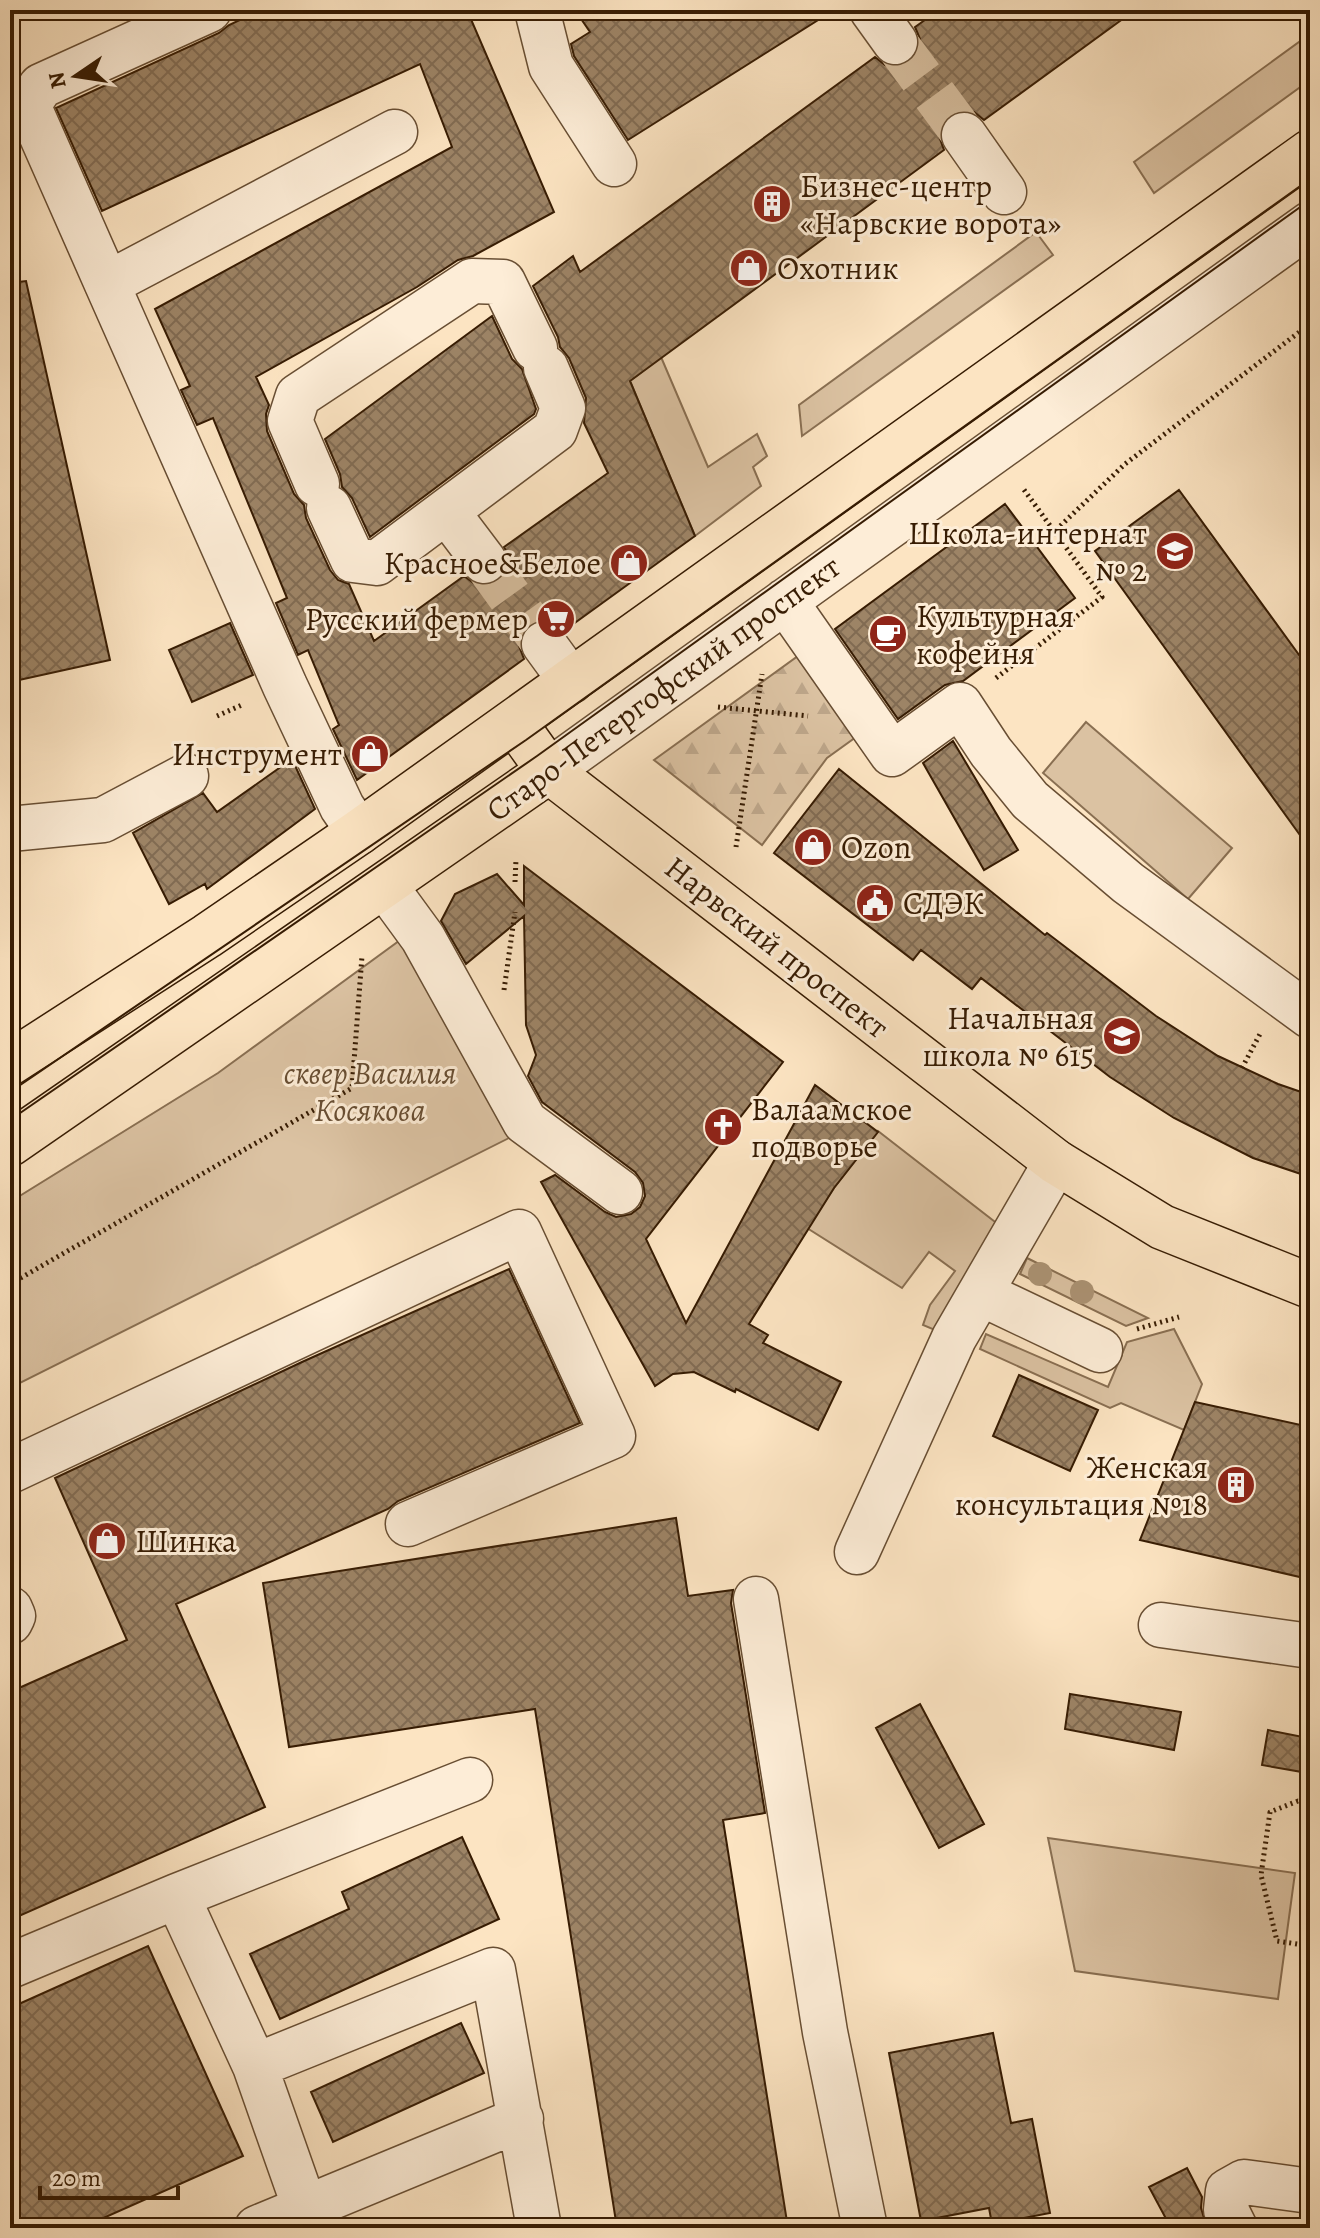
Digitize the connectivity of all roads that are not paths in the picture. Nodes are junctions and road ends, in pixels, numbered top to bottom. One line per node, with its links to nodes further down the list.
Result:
1 (209, 10): 9 (street)
2 (537, 10): 6 (street)
3 (395, 132): 9 (street)
4 (964, 135): 7 (street)
5 (1310, 152): 14 (main road, Старо-Петергофский проспект)
6 (614, 164)
7 (1004, 192)
8 (1309, 225): 12 (street, Старо-Петергофский проспект)
9 (107, 284): 19 (street)
10 (447, 512): 10 (street); 11 (street)
11 (484, 561)
12 (785, 601): 16 (street, Старо-Петергофский проспект); 21 (street)
13 (544, 644): 14 (street)
14 (571, 681): 15 (main road, Старо-Петергофский проспект)
15 (514, 722): 16 (main road, Нарвский проспект); 19 (main road, Старо-Петергофский проспект)
16 (549, 771): 20 (main road, Старо-Петергофский проспект); 24 (main road, Нарвский проспект)
17 (186, 776): 18 (street)
18 (10, 829)
19 (359, 832): 22 (main road, Старо-Петергофский проспект)
20 (385, 886): 23 (main road, Старо-Петергофский проспект); 25 (street)
21 (1310, 1016)
22 (10, 1063)
23 (10, 1144)
24 (1056, 1162): 26 (main road, Нарвский проспект); 27 (street)
25 (620, 1192)
26 (1310, 1286)
27 (980, 1293): 28 (street); 31 (street)
28 (1100, 1350)
29 (10, 1471): 30 (street)
30 (408, 1524)
31 (857, 1552)
32 (756, 1599): 46 (street)
33 (10, 1609): 34 (street)
34 (10, 1622)
35 (1161, 1625): 36 (street)
36 (1310, 1646)
37 (470, 1780): 38 (street)
38 (177, 1896): 39 (street); 40 (street)
39 (10, 1966)
40 (255, 2066): 41 (street); 43 (street)
41 (521, 2119): 43 (street); 45 (street)
42 (1310, 2191): 47 (street)
43 (308, 2217): 44 (street)
44 (257, 2228)
45 (539, 2228)
46 (865, 2228)
47 (1235, 2228)

